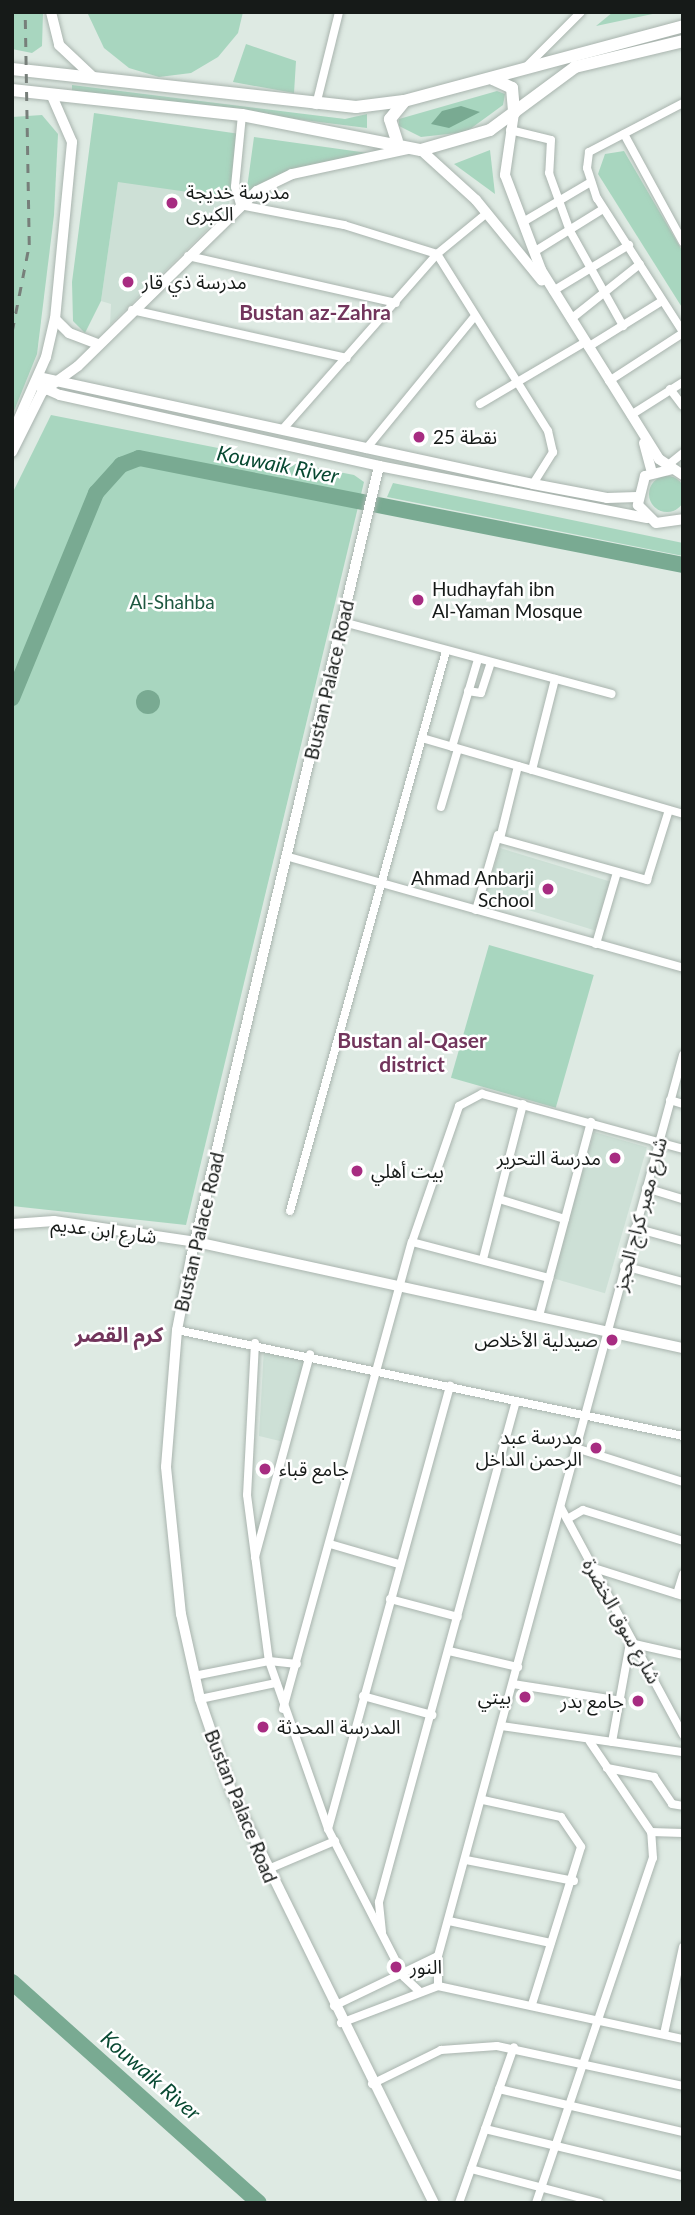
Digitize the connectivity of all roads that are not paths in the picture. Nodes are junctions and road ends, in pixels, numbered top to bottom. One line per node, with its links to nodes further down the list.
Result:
1 (51, 12): 9 (main road)
2 (339, 12): 14 (street)
3 (581, 12): 6 (street)
4 (683, 26): 6 (main road)
5 (683, 41): 15 (main road)
6 (525, 68): 8 (main road)
7 (12, 69): 9 (main road)
8 (492, 79): 12 (main road); 15 (main road)
9 (112, 84): 14 (main road)
10 (12, 90): 11 (main road)
11 (51, 94): 16 (main road); 41 (main road)
12 (404, 101): 14 (main road); 19 (main road)
13 (683, 103): 18 (street)
14 (316, 105)
15 (514, 113): 17 (main road); 20 (main road)
16 (242, 115): 19 (main road); 23 (street)
17 (510, 130): 22 (street); 26 (main road)
18 (624, 134): 21 (street); 28 (street)
19 (397, 141): 20 (main road)
20 (418, 149): 23 (main road); 25 (main road)
21 (590, 182): 22 (street); 24 (street)
22 (563, 200): 26 (street); 27 (street)
23 (240, 205): 31 (street); 32 (main road)
24 (603, 208): 27 (street); 29 (street)
25 (487, 213): 31 (street); 46 (main road)
26 (523, 222): 30 (main road)
27 (570, 231): 30 (street); 34 (street)
28 (683, 242)
29 (629, 244): 33 (street); 34 (street)
30 (537, 250): 35 (main road)
31 (437, 254): 38 (street); 40 (street)
32 (185, 255): 38 (street); 39 (main road)
33 (640, 264): 36 (street); 37 (street)
34 (593, 267): 35 (street); 36 (street)
35 (553, 290): 42 (main road)
36 (609, 294): 42 (street); 43 (street)
37 (663, 301): 43 (street); 44 (street)
38 (396, 303): 47 (street)
39 (130, 310): 45 (main road); 47 (street)
40 (474, 317): 50 (street); 61 (street)
41 (55, 319): 45 (main road); 53 (main road)
42 (571, 319): 46 (main road)
43 (623, 326): 46 (street)
44 (683, 333): 51 (street)
45 (98, 344): 48 (main road)
46 (585, 346): 50 (street); 51 (main road); 66 (main road)
47 (346, 358): 59 (street)
48 (78, 366): 49 (main road); 54 (main road)
49 (61, 380): 53 (main road); 54 (main road)
50 (517, 382): 56 (street); 67 (street)
51 (609, 382): 58 (main road)
52 (683, 382): 55 (street)
53 (39, 384): 60 (main road); 62 (main road); 64 (main road)
54 (82, 387): 59 (main road)
55 (670, 390): 57 (street); 58 (street)
56 (480, 404)
57 (683, 406)
58 (631, 415): 65 (main road)
59 (282, 430): 61 (main road)
60 (12, 434)
61 (366, 449): 67 (main road)
62 (12, 452)
63 (683, 453): 65 (street)
64 (379, 466): 69 (main road); 73 (main road, Bustan Palace Road)
65 (675, 470): 66 (main road)
66 (652, 471): 68 (main road)
67 (533, 484): 68 (main road)
68 (637, 496): 69 (main road)
69 (647, 518): 71 (main road)
70 (683, 519): 71 (main road)
71 (670, 524): 72 (main road)
72 (683, 527)
73 (343, 622): 74 (street); 88 (main road, Bustan Palace Road)
74 (446, 651): 75 (street); 80 (street)
75 (478, 659): 76 (street); 78 (street)
76 (491, 663): 77 (street); 78 (street)
77 (555, 679): 79 (street); 83 (street)
78 (468, 691): 81 (street)
79 (611, 694)
80 (422, 738): 81 (street); 90 (street)
81 (455, 748): 82 (street); 84 (street)
82 (518, 766): 83 (street); 87 (street)
83 (532, 770): 85 (street)
84 (441, 807)
85 (669, 810): 86 (street); 89 (street)
86 (683, 814)
87 (498, 835): 89 (street); 91 (street)
88 (289, 857): 90 (street); 109 (main road, Bustan Palace Road)
89 (617, 872): 92 (street)
90 (382, 884): 91 (street); 104 (street)
91 (476, 911): 92 (street)
92 (596, 944): 93 (street)
93 (683, 968)
94 (682, 1062): 95 (street, شارع معبر كراج الحجز)
95 (670, 1100): 97 (street); 99 (street, شارع معبر كراج الحجز)
96 (523, 1104): 98 (street); 102 (street); 110 (street)
97 (683, 1104)
98 (591, 1122): 99 (street); 105 (street)
99 (659, 1142): 100 (street); 101 (street, شارع معبر كراج الحجز)
100 (683, 1149)
101 (646, 1188): 103 (street); 107 (street, شارع معبر كراج الحجز)
102 (499, 1199): 105 (street); 111 (street)
103 (683, 1199)
104 (290, 1212)
105 (565, 1219): 113 (street)
106 (12, 1224): 109 (main road, شارع ابن عديم)
107 (635, 1228): 108 (street); 112 (street, شارع معبر كراج الحجز)
108 (683, 1241)
109 (196, 1242): 115 (street); 117 (main road, Bustan Palace Road)
110 (412, 1242): 111 (street); 115 (street)
111 (483, 1259): 113 (street)
112 (624, 1266): 114 (street); 118 (street, شارع معبر كراج الحجز)
113 (549, 1278): 116 (street)
114 (683, 1282)
115 (403, 1287): 116 (street); 122 (street)
116 (539, 1316): 118 (street)
117 (177, 1330): 119 (street); 146 (main road, Bustan Palace Road)
118 (609, 1333): 120 (street); 125 (street, شارع معبر كراج الحجز)
119 (255, 1343): 121 (street); 133 (street)
120 (683, 1348)
121 (310, 1354): 122 (street); 133 (street)
122 (382, 1370): 123 (street); 132 (street)
123 (450, 1385): 124 (street); 134 (street)
124 (516, 1401): 125 (street); 139 (street)
125 (587, 1417): 126 (street); 127 (street, شارع معبر كراج الحجز)
126 (683, 1436)
127 (579, 1449): 128 (street); 129 (street, شارع معبر كراج الحجز)
128 (683, 1482)
129 (561, 1508): 130 (street, شارع سوق الخضرة); 145 (street, شارع معبر كراج الحجز)
130 (569, 1518): 131 (street); 135 (street, شارع سوق الخضرة)
131 (683, 1541)
132 (330, 1544): 134 (street); 144 (street)
133 (253, 1563): 143 (street)
134 (399, 1564): 138 (street)
135 (594, 1568): 137 (street); 140 (street, شارع سوق الخضرة)
136 (683, 1574): 137 (street)
137 (680, 1595)
138 (390, 1599): 139 (street); 149 (street)
139 (458, 1617): 141 (street)
140 (630, 1643): 142 (street); 151 (street); 155 (street, شارع سوق الخضرة)
141 (449, 1651): 145 (street); 153 (street)
142 (683, 1655)
143 (269, 1661): 144 (street); 146 (street); 147 (street)
144 (297, 1664): 152 (street)
145 (518, 1667): 148 (street, شارع معبر كراج الحجز)
146 (194, 1676): 150 (main road, Bustan Palace Road)
147 (276, 1683): 150 (street); 152 (street)
148 (513, 1684): 151 (street); 154 (street, شارع معبر كراج الحجز)
149 (363, 1696): 153 (street); 162 (street)
150 (200, 1699): 167 (main road, Bustan Palace Road)
151 (622, 1702): 157 (street)
152 (283, 1709): 162 (street)
153 (432, 1715): 170 (street)
154 (502, 1726): 156 (street); 160 (street, شارع معبر كراج الحجز)
155 (683, 1735)
156 (590, 1742): 157 (street); 159 (street)
157 (612, 1742): 158 (street)
158 (683, 1752)
159 (607, 1768): 161 (street); 163 (street)
160 (483, 1800): 166 (street, شارع معبر كراج الحجز); 168 (street)
161 (683, 1806)
162 (328, 1829): 165 (street)
163 (651, 1832): 164 (street); 181 (street)
164 (683, 1833)
165 (335, 1841): 167 (street); 170 (street)
166 (466, 1860): 168 (street); 169 (street, شارع معبر كراج الحجز)
167 (266, 1870): 180 (main road, Bustan Palace Road)
168 (574, 1881): 171 (street)
169 (449, 1921): 171 (street); 173 (street, شارع معبر كراج الحجز)
170 (383, 1937): 174 (street)
171 (551, 1943): 179 (street)
172 (682, 1949): 177 (street)
173 (438, 1956): 174 (street); 175 (street, شارع معبر كراج الحجز)
174 (404, 1977): 176 (street); 180 (street)
175 (438, 1986): 176 (street); 179 (street)
176 (420, 1992): 182 (street)
177 (673, 1992): 178 (street); 183 (street)
178 (683, 1995)
179 (532, 2004): 181 (street)
180 (333, 2007): 182 (main road, Bustan Palace Road)
181 (600, 2019): 183 (street); 186 (street)
182 (341, 2023): 187 (main road, Bustan Palace Road)
183 (664, 2034): 184 (street)
184 (683, 2039)
185 (514, 2047): 186 (street); 187 (street); 189 (street)
186 (584, 2061): 188 (street); 190 (street)
187 (372, 2084): 197 (main road, Bustan Palace Road)
188 (683, 2086)
189 (499, 2090): 190 (street); 191 (street)
190 (568, 2105): 192 (street); 193 (street)
191 (485, 2129): 193 (street); 194 (street)
192 (683, 2132)
193 (556, 2147): 195 (street); 196 (street)
194 (471, 2169): 196 (street); 198 (street)
195 (683, 2176)
196 (540, 2189): 199 (street); 200 (street)
197 (434, 2203)
198 (459, 2203)
199 (536, 2203)
200 (600, 2203)

